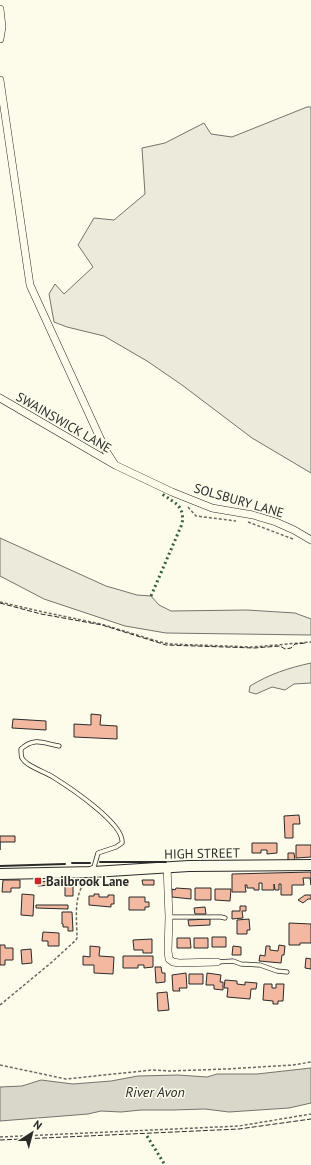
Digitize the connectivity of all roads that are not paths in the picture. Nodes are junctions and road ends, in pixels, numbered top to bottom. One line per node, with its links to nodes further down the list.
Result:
1 (0, 9): 2 (street)
2 (0, 39)
3 (0, 80): 5 (street)
4 (0, 398): 5 (street, SWAINSWICK LANE)
5 (115, 466): 6 (street, SOLSBURY LANE)
6 (311, 540)
7 (59, 746): 10 (lane)
8 (311, 865): 9 (street, HIGH STREET)
9 (167, 866): 10 (street, HIGH STREET); 12 (street)
10 (89, 872): 11 (street, HIGH STREET)
11 (0, 874)
12 (169, 917): 13 (lane); 14 (street)
13 (225, 918)
14 (217, 962): 15 (lane)
15 (287, 972)

